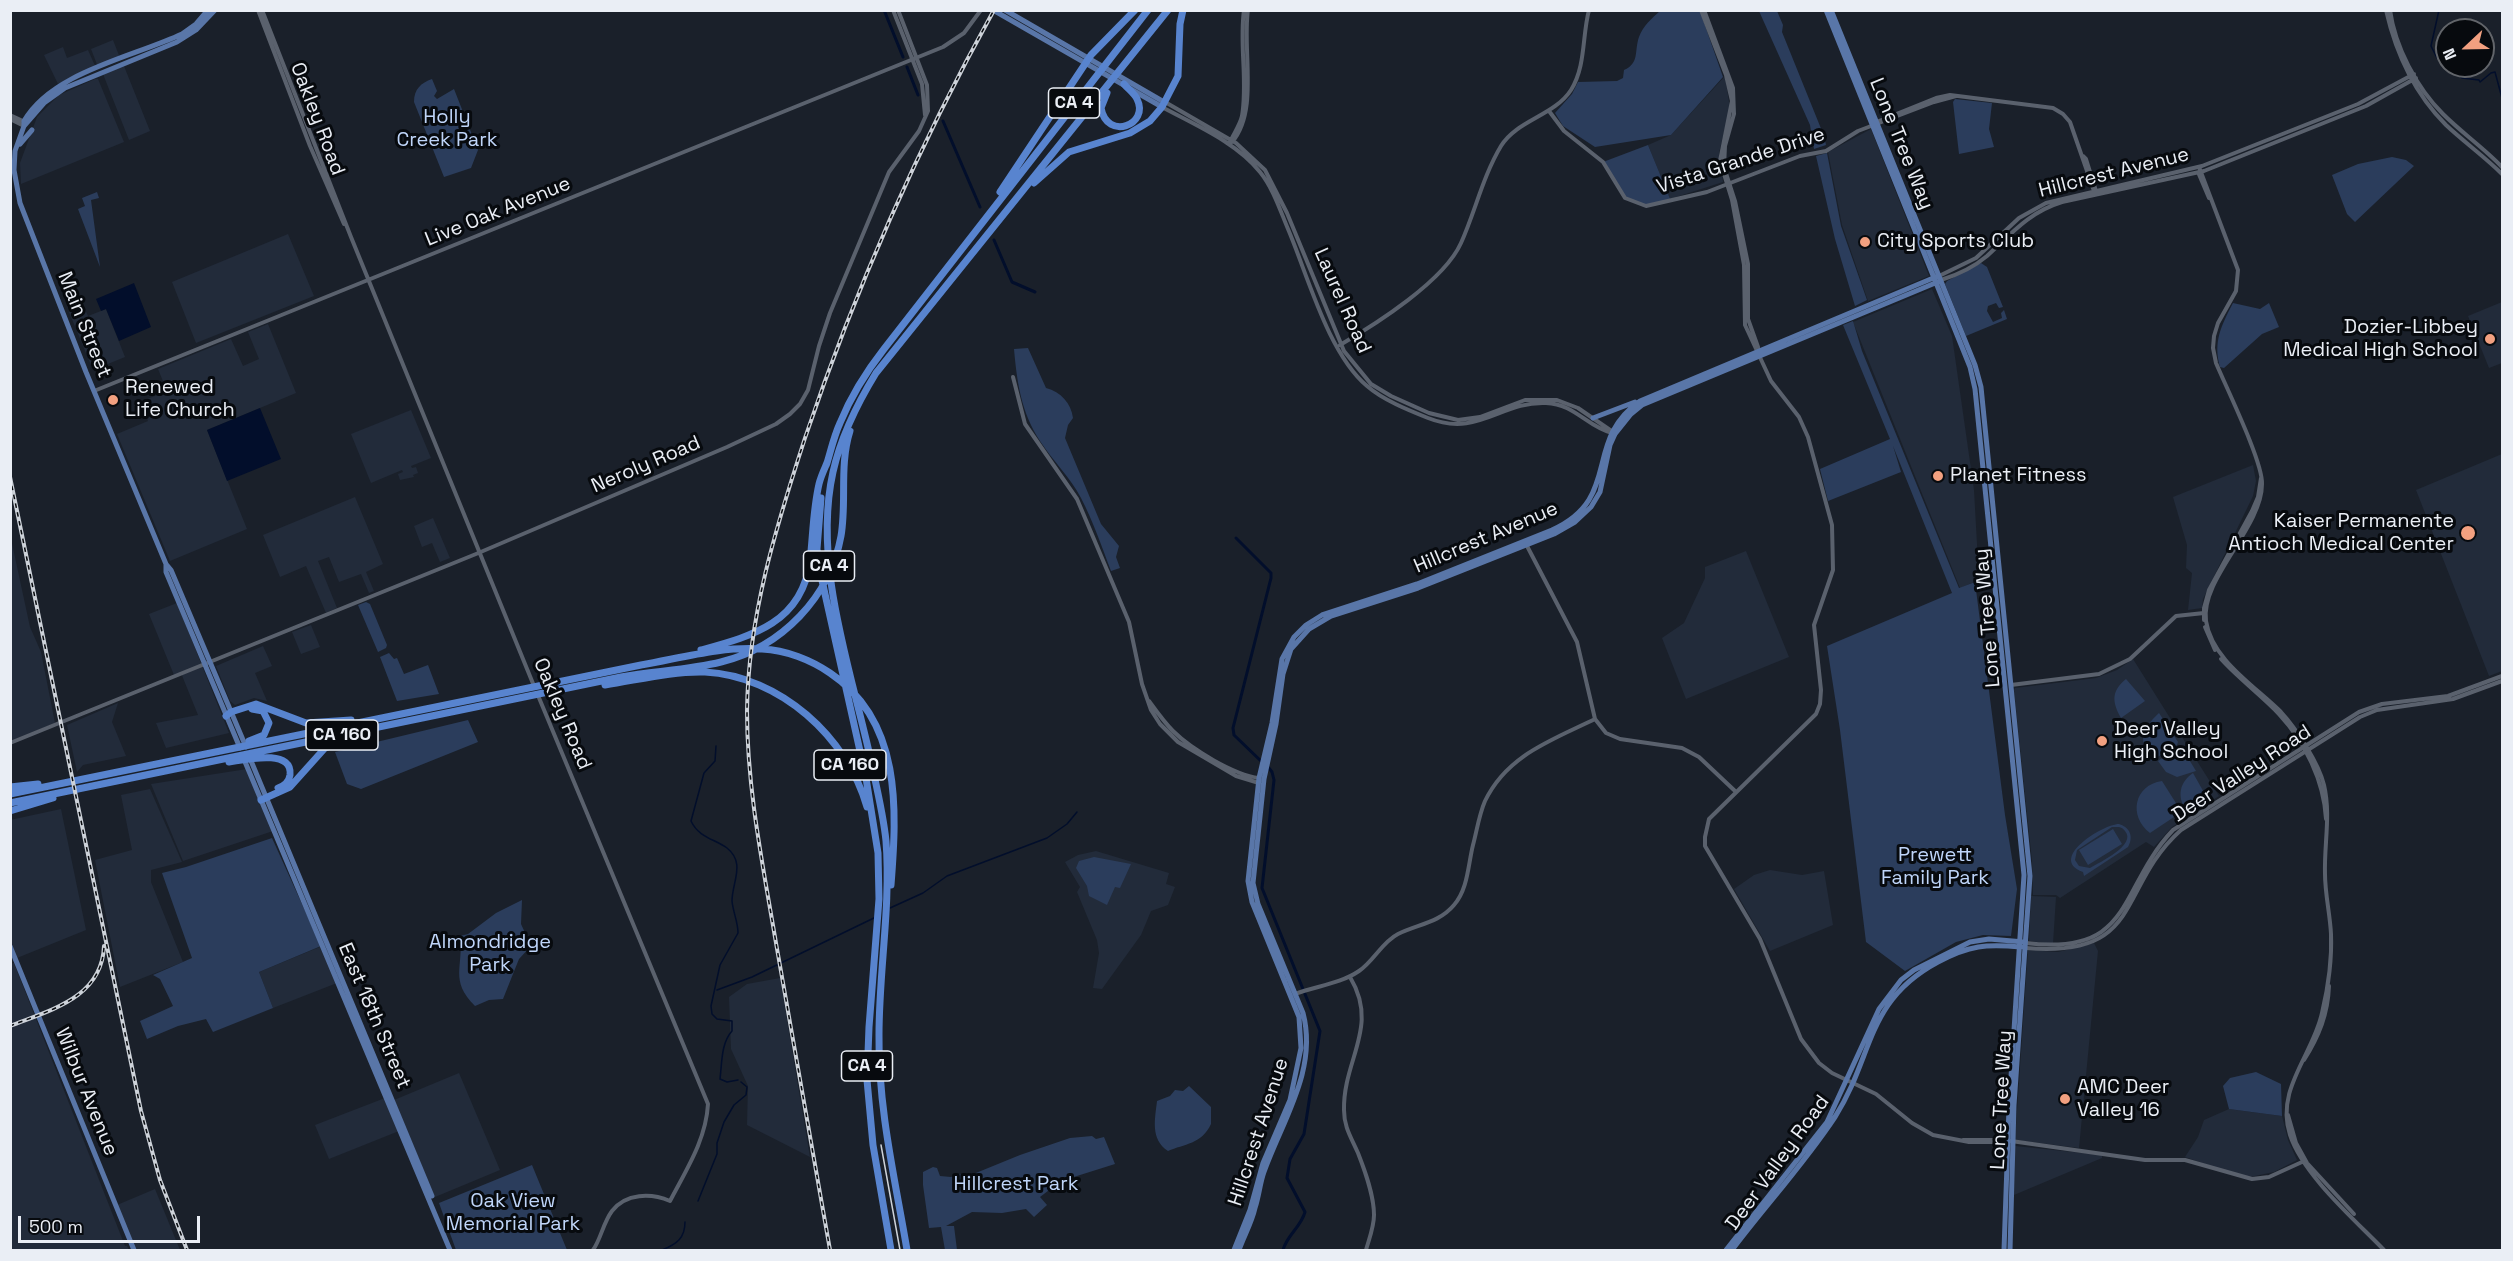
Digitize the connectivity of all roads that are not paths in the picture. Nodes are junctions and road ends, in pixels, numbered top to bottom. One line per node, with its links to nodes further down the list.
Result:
1 (208, 10): 29 (main road, Main Street)
2 (215, 10): 29 (main road, Main Street)
3 (260, 10): 44 (street, Oakley Road)
4 (893, 10): 20 (street)
5 (898, 10): 20 (street)
6 (981, 10): 20 (street)
7 (993, 10): 18 (main road, Laurel Road)
8 (1135, 10): 21 (highway)
9 (1148, 10): 39 (highway, CA 4)
10 (1168, 10): 22 (highway, CA 4)
11 (1183, 10): 26 (highway)
12 (1246, 10): 32 (street)
13 (1589, 10): 27 (street)
14 (1702, 10): 37 (street)
15 (2386, 10): 24 (street)
16 (2390, 10): 24 (street)
17 (1828, 11): 30 (main road, Lone Tree Way)
18 (1006, 14): 19 (main road, Laurel Road); 21 (main road, Laurel Road)
19 (1057, 47): 21 (main road, Laurel Road); 23 (main road)
20 (914, 58): 44 (street, Live Oak Avenue); 55 (street, Neroly Road)
21 (1090, 63): 23 (highway); 25 (main road, Laurel Road)
22 (1119, 73): 25 (highway); 41 (highway, CA 4)
23 (1077, 75): 39 (highway)
24 (2413, 77): 34 (street); 35 (street, Hillcrest Avenue); 36 (street)
25 (1125, 82): 26 (main road, Laurel Road)
26 (1163, 105): 32 (street, Laurel Road); 41 (highway)
27 (1550, 111): 37 (street, Vista Grande Drive); 45 (street)
28 (10, 117): 29 (street)
29 (25, 124): 33 (main road, Main Street)
30 (1875, 124): 37 (street, Vista Grande Drive); 38 (street, Vista Grande Drive); 43 (main road, Lone Tree Way)
31 (32, 130): 33 (main road)
32 (1231, 142): 40 (street, Laurel Road); 42 (street, Laurel Road)
33 (16, 147): 48 (main road, Main Street)
34 (2502, 167)
35 (2199, 170): 38 (street, Hillcrest Avenue); 56 (street)
36 (2502, 174)
37 (1728, 185): 46 (street)
38 (2095, 192): 43 (street, Hillcrest Avenue)
39 (1000, 195): 53 (highway, CA 4)
40 (1274, 195): 42 (street); 45 (street, Laurel Road)
41 (1007, 211): 49 (highway, CA 4)
42 (1287, 213): 45 (street, Laurel Road)
43 (1937, 279): 46 (main road, Hillcrest Avenue); 61 (main road, Lone Tree Way)
44 (369, 280): 48 (street, Live Oak Avenue); 55 (street, Oakley Road)
45 (1339, 345): 51 (street, Laurel Road); 52 (street, Laurel Road)
46 (1759, 354): 50 (main road, Hillcrest Avenue); 52 (main road, Hillcrest Avenue); 75 (street)
47 (1013, 377): 72 (street)
48 (94, 391): 57 (main road, Main Street)
49 (863, 395): 62 (highway); 82 (highway, CA 4)
50 (1640, 401): 51 (main road); 52 (main road, Hillcrest Avenue)
51 (1593, 418): 52 (street, Laurel Road)
52 (1613, 432): 54 (main road, Hillcrest Avenue)
53 (827, 462): 58 (highway); 81 (highway, CA 4)
54 (1525, 542): 66 (street); 71 (main road, Hillcrest Avenue)
55 (479, 553): 57 (street, Neroly Road); 95 (street, Oakley Road)
56 (2205, 613): 61 (street); 69 (street)
57 (208, 663): 63 (main road, Main Street); 68 (street, Neroly Road)
58 (641, 665): 64 (highway, CA 160); 82 (highway, CA 160)
59 (2502, 676): 69 (street, Deer Valley Road)
60 (2502, 681): 69 (street, Deer Valley Road)
61 (2007, 685): 84 (main road, Lone Tree Way)
62 (546, 693): 65 (highway, CA 160); 81 (highway, CA 160)
63 (230, 715): 64 (highway); 67 (highway); 78 (main road, Main Street)
64 (394, 716): 67 (highway, CA 160)
65 (428, 717): 70 (highway, CA 160); 78 (highway)
66 (1595, 719): 75 (street); 87 (street)
67 (253, 742): 73 (highway, CA 160)
68 (10, 743)
69 (2304, 749): 83 (street, Deer Valley Road); 86 (street, Deer Valley Road); 90 (street)
70 (258, 755): 77 (highway); 78 (highway)
71 (1265, 761): 72 (main road, Hillcrest Avenue); 72 (main road, Hillcrest Avenue)
72 (1260, 781): 88 (main road, Hillcrest Avenue)
73 (59, 783): 74 (highway); 76 (highway)
74 (10, 787)
75 (1735, 791): 89 (street)
76 (10, 794)
77 (62, 794): 79 (highway); 80 (highway)
78 (263, 797): 94 (main road, East 18th Street)
79 (10, 803)
80 (10, 811)
81 (879, 881): 96 (highway, CA 4)
82 (885, 919): 97 (highway, CA 4)
83 (2082, 942): 84 (street, Deer Valley Road); 86 (street)
84 (2024, 945): 86 (street, Deer Valley Road); 89 (main road, Deer Valley Road); 91 (main road, Lone Tree Way)
85 (10, 946): 93 (main road, Wilbur Avenue)
86 (2062, 950)
87 (1350, 977): 88 (street); 99 (street)
88 (1296, 994): 98 (main road, Hillcrest Avenue); 98 (main road, Hillcrest Avenue)
89 (1849, 1082): 91 (street); 100 (main road, Deer Valley Road); 101 (main road, Deer Valley Road)
90 (2288, 1115): 92 (street); 104 (street)
91 (2010, 1142): 92 (street); 102 (main road, Lone Tree Way); 103 (main road, Lone Tree Way)
92 (2302, 1162): 104 (street)
93 (134, 1251)
94 (452, 1251)
95 (593, 1251)
96 (891, 1251)
97 (907, 1251)
98 (1236, 1251)
99 (1366, 1251)
100 (1726, 1251)
101 (1732, 1251)
102 (2004, 1251)
103 (2010, 1251)
104 (2386, 1251)

